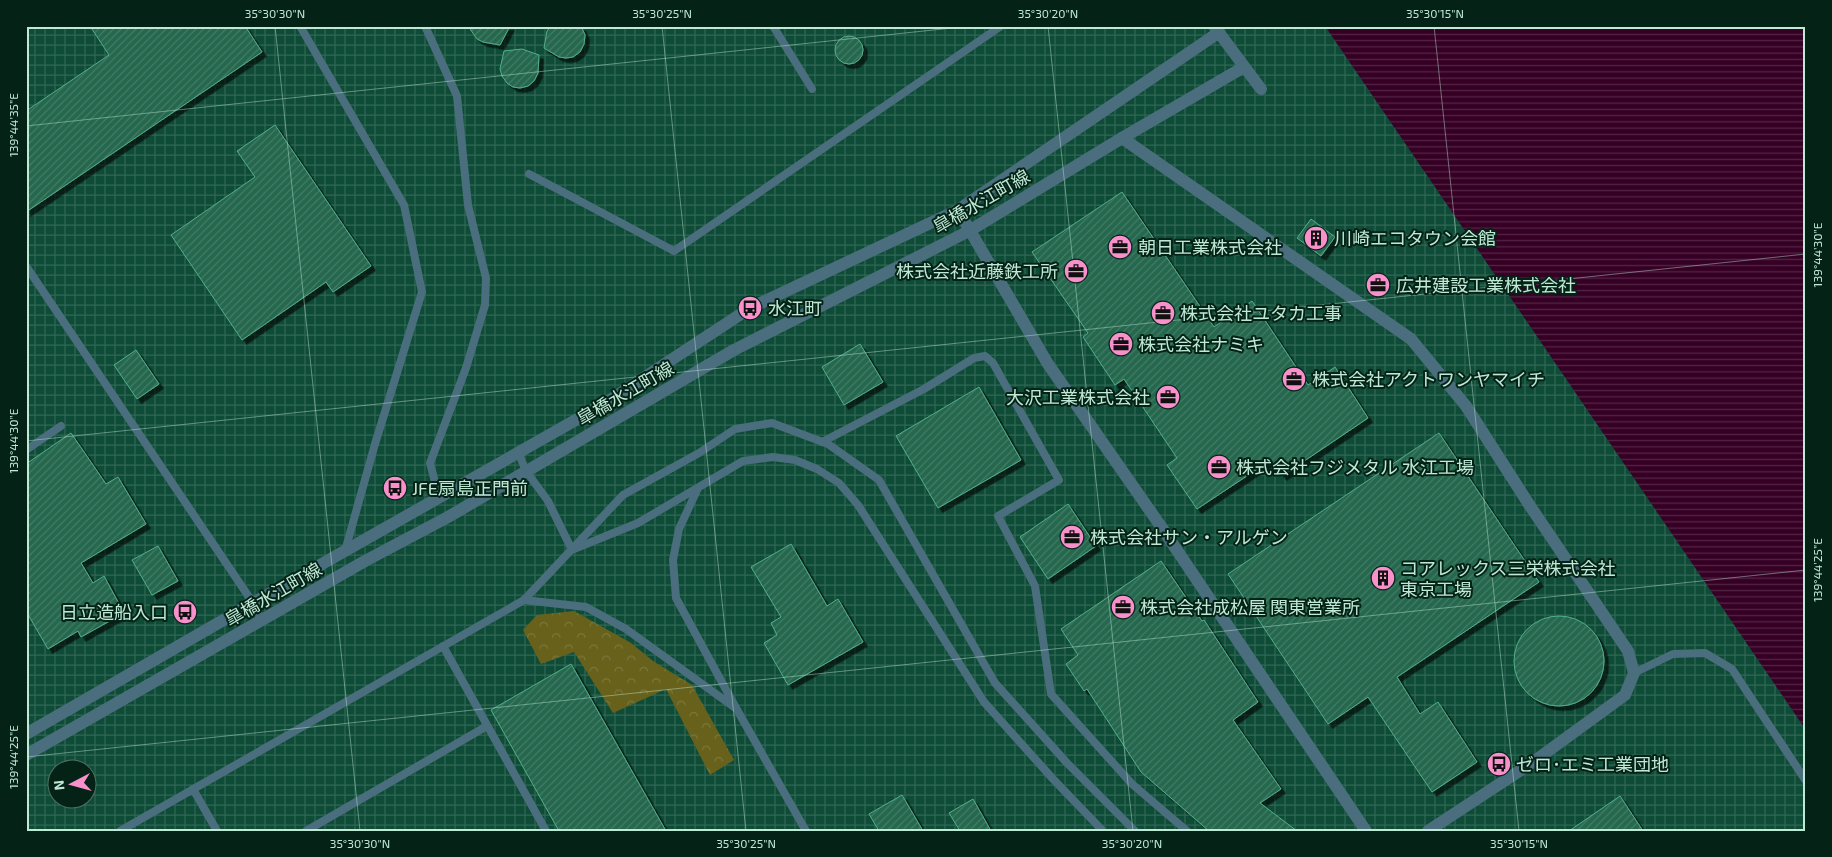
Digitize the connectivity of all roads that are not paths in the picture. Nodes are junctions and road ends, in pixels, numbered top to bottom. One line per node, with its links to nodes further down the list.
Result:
1 (300, 26): 22 (lane)
2 (425, 26): 20 (lane)
3 (772, 26): 7 (lane)
4 (1001, 26): 10 (lane)
5 (1216, 30): 6 (street); 11 (street, 皐橋水江町線)
6 (1244, 67): 8 (street); 9 (street, 皐橋水江町線)
7 (812, 89)
8 (1261, 89)
9 (1122, 138): 12 (street, 皐橋水江町線); 27 (street)
10 (529, 174)
11 (958, 210): 12 (street); 17 (street, 皐橋水江町線)
12 (969, 231): 18 (street, 皐橋水江町線); 42 (street)
13 (26, 266): 24 (lane)
14 (61, 426): 16 (lane)
15 (822, 442): 21 (lane); 40 (lane); 41 (lane)
16 (26, 450)
17 (518, 452): 18 (lane); 20 (street, 皐橋水江町線)
18 (526, 471): 21 (lane); 25 (street, 皐橋水江町線)
19 (698, 488): 21 (lane); 28 (lane); 39 (lane)
20 (439, 497): 22 (street, 皐橋水江町線)
21 (572, 550): 23 (lane)
22 (345, 552): 24 (street, 皐橋水江町線)
23 (524, 600): 26 (lane); 28 (lane)
24 (253, 603): 25 (lane); 30 (street, 皐橋水江町線)
25 (262, 620): 31 (street, 皐橋水江町線)
26 (443, 646): 29 (lane); 33 (lane)
27 (1634, 672): 32 (lane); 43 (street)
28 (736, 708): 38 (lane)
29 (487, 726): 36 (lane); 37 (lane)
30 (26, 734)
31 (26, 756)
32 (1806, 781)
33 (193, 789): 34 (lane); 35 (lane)
34 (120, 831)
35 (217, 831)
36 (306, 831)
37 (546, 831)
38 (806, 831)
39 (1103, 831)
40 (1135, 831)
41 (1187, 831)
42 (1366, 831)
43 (1428, 831)

